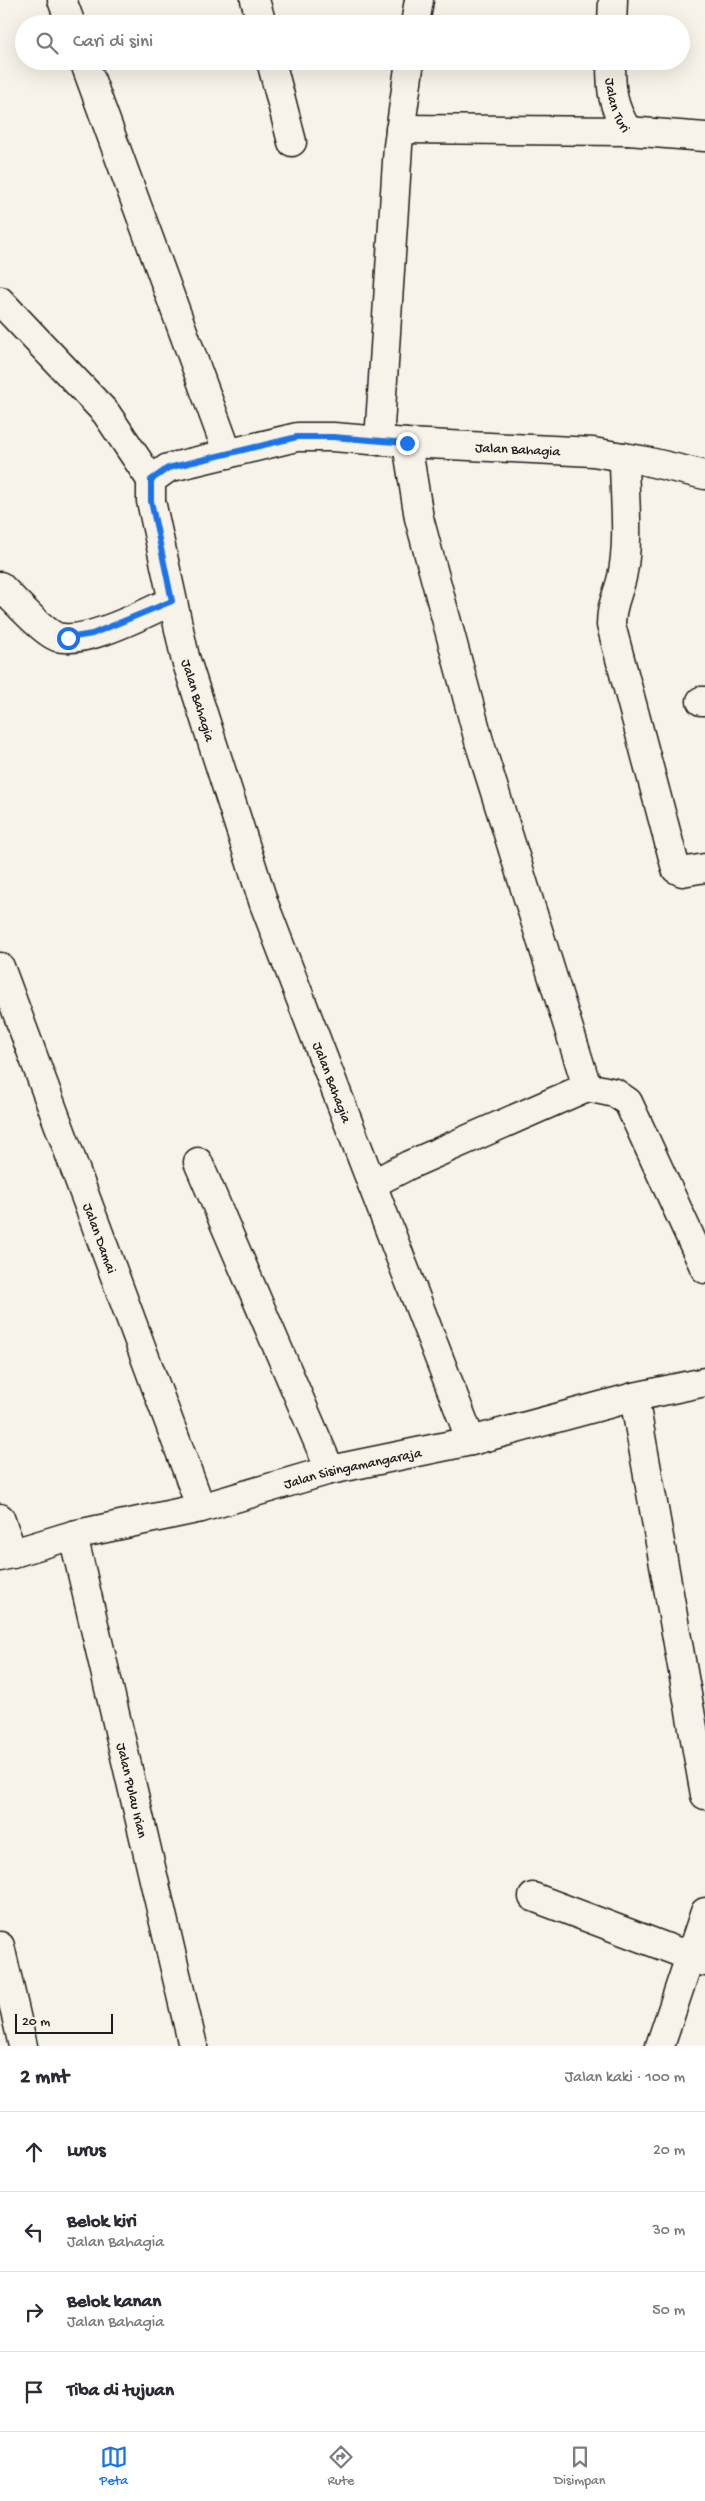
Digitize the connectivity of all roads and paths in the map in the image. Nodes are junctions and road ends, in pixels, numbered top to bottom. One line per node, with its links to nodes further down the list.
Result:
1 (62, 0): 5 (main road)
2 (255, 0): 6 (main road)
3 (419, 0): 7 (main road)
4 (613, 0): 8 (main road)
5 (67, 15)
6 (259, 15)
7 (416, 15)
8 (612, 15)
9 (87, 70): 20 (main road)
10 (273, 70): 16 (main road)
11 (409, 70): 13 (main road)
12 (611, 70): 14 (main road, Jalan Turi)
13 (400, 129): 14 (main road); 18 (main road)
14 (628, 131): 15 (main road, Jalan Turi)
15 (705, 137)
16 (292, 142)
17 (0, 301): 23 (main road)
18 (379, 441): 19 (main road, Jalan Bahagia); 20 (main road, Jalan Bahagia)
19 (407, 443): 21 (main road, Jalan Bahagia); 28 (main road)
20 (228, 454): 23 (main road, Jalan Bahagia)
21 (624, 457): 22 (main road, Jalan Bahagia); 26 (main road)
22 (705, 475)
23 (151, 480): 25 (main road, Jalan Bahagia)
24 (0, 586): 25 (main road)
25 (172, 601): 30 (main road, Jalan Bahagia)
26 (705, 868)
27 (0, 967): 36 (main road, Jalan Damai)
28 (587, 1087): 30 (main road); 31 (main road)
29 (198, 1162): 35 (main road)
30 (372, 1184): 34 (main road, Jalan Bahagia)
31 (705, 1269)
32 (705, 1382): 33 (main road, Jalan Sisingamangaraja)
33 (634, 1397): 34 (main road, Jalan Sisingamangaraja); 40 (main road)
34 (471, 1441): 35 (main road, Jalan Sisingamangaraja)
35 (330, 1470): 36 (main road, Jalan Sisingamangaraja)
36 (201, 1508): 38 (main road, Jalan Sisingamangaraja)
37 (0, 1518): 39 (main road)
38 (73, 1535): 39 (main road, Jalan Sisingamangaraja); 46 (main road, Jalan Pulau Irian)
39 (7, 1556)
40 (705, 1795)
41 (533, 1897): 44 (main road)
42 (705, 1912): 44 (main road)
43 (0, 1946): 45 (main road)
44 (697, 1959): 47 (main road)
45 (23, 2046)
46 (193, 2046)
47 (660, 2046)

